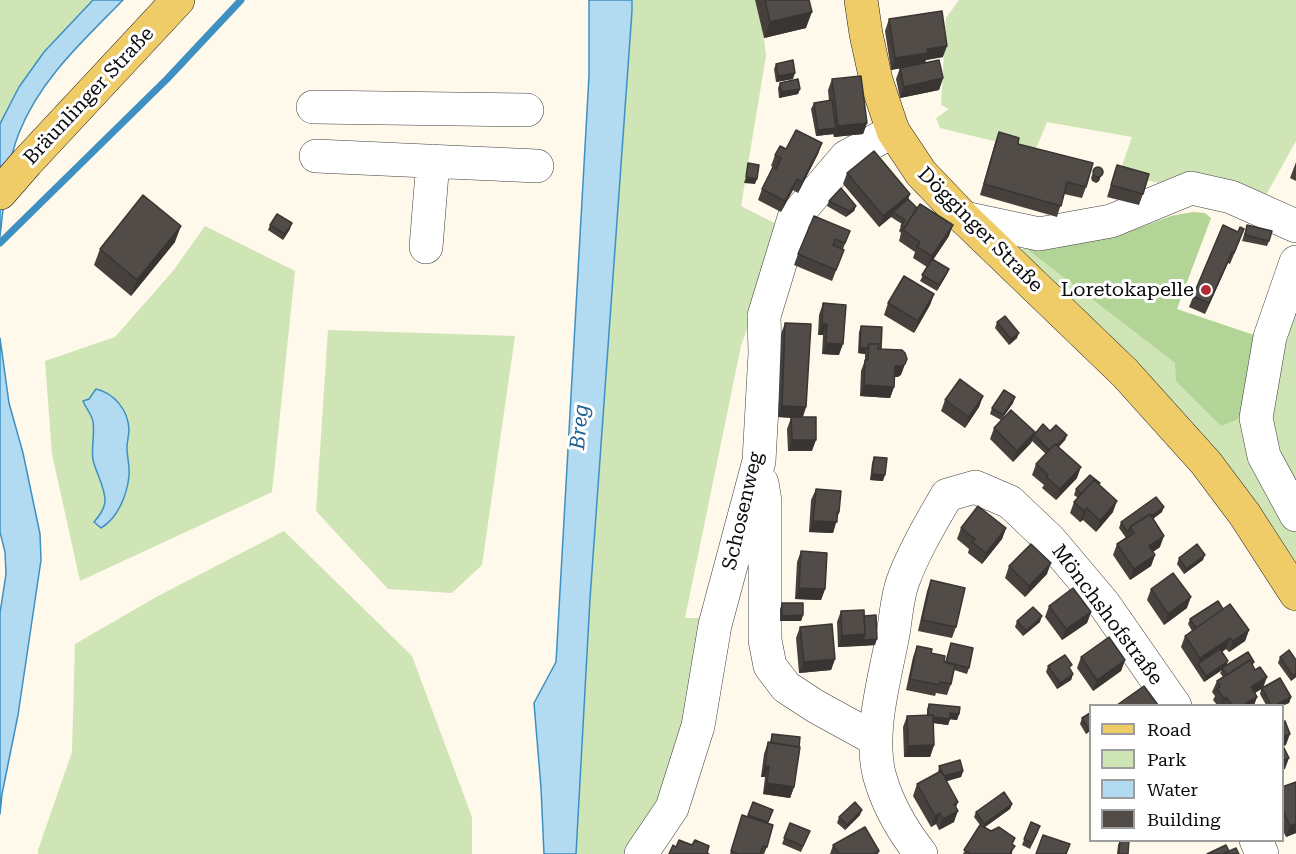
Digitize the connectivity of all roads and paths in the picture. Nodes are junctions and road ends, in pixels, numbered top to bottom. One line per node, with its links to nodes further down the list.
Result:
1 (178, 0): 9 (main road, Bräunlinger Straße)
2 (861, 0): 5 (main road, Dögginger Straße)
3 (313, 107): 4 (street)
4 (528, 110)
5 (893, 131): 10 (main road, Dögginger Straße); 14 (street, Schosenweg)
6 (316, 156): 7 (street)
7 (433, 161): 8 (street); 12 (street)
8 (537, 166)
9 (0, 193)
10 (964, 218): 11 (street); 16 (main road, Dögginger Straße)
11 (1296, 226)
12 (426, 247)
13 (1296, 262): 15 (street)
14 (759, 461): 18 (street); 19 (street, Schosenweg)
15 (1296, 514)
16 (1296, 594)
17 (1174, 704): 18 (street, Mönchshofstraße)
18 (875, 739): 20 (street, Mönchshofstraße)
19 (641, 854)
20 (921, 854)

